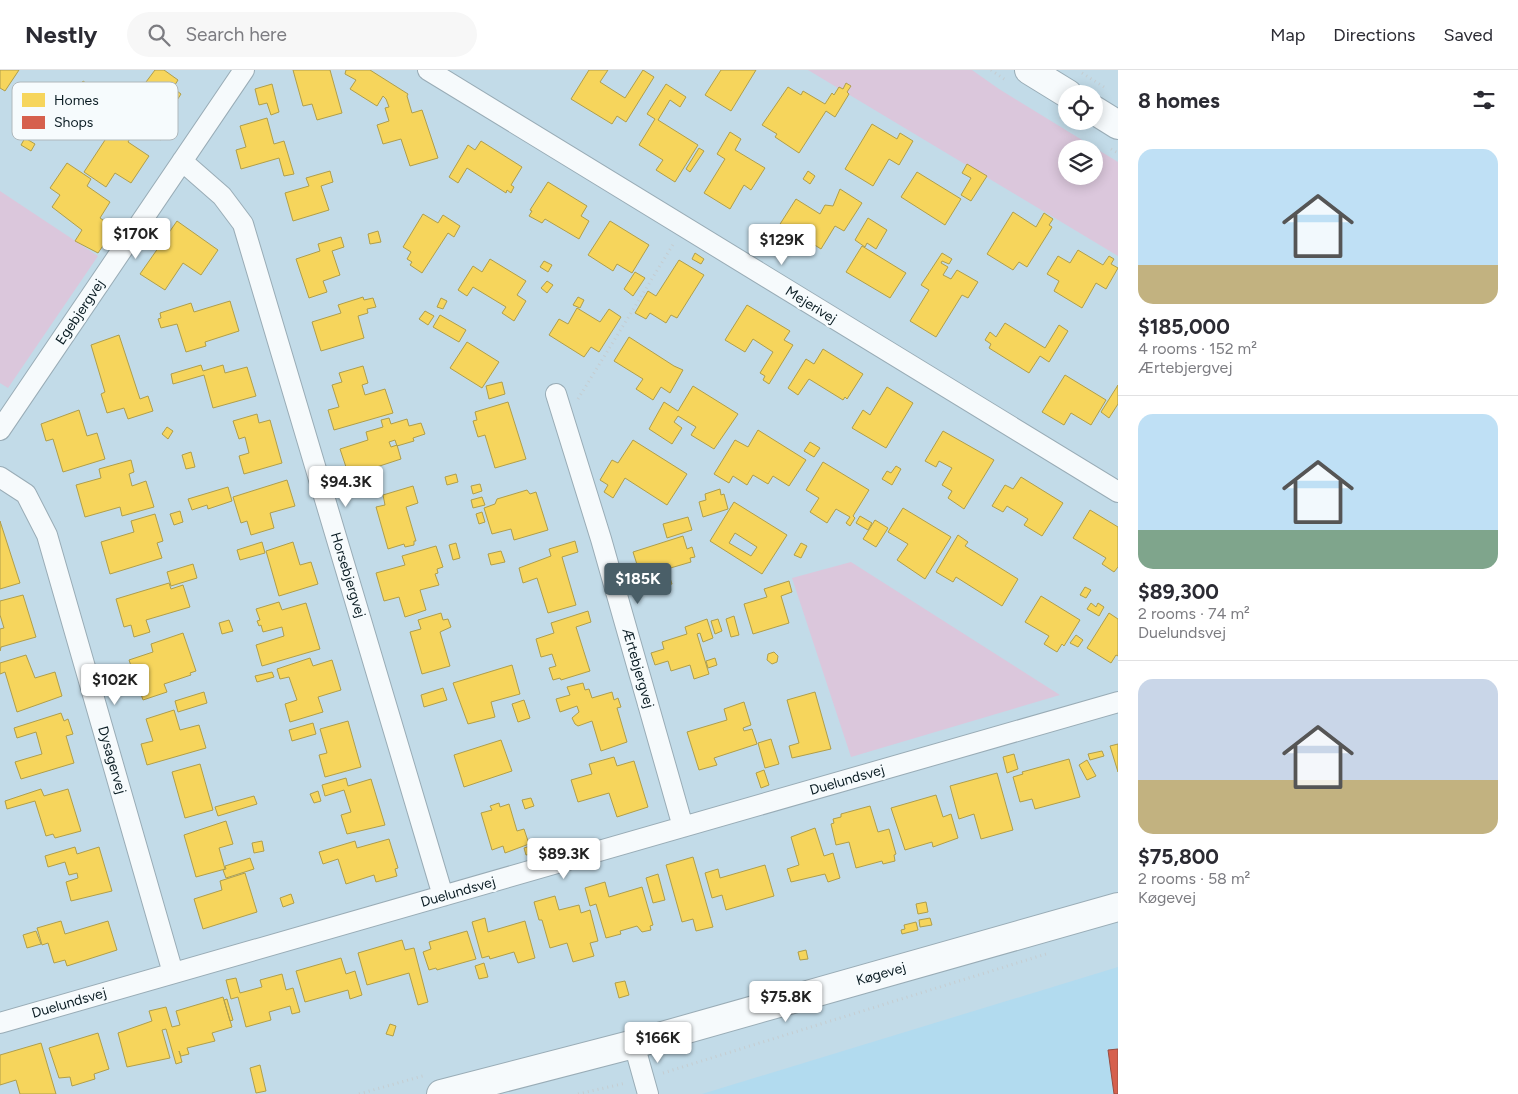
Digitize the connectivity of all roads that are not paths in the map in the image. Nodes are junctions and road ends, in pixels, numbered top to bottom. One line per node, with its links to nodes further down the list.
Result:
1 (244, 70): 7 (street, Egebjergvej)
2 (428, 70): 11 (street, Mejerivej)
3 (1030, 70): 4 (street)
4 (1058, 88)
5 (1103, 102): 6 (street)
6 (1118, 125)
7 (182, 161): 9 (street, Egebjergvej); 14 (street, Horsebjergvej)
8 (556, 394): 13 (street, Ærtebjergvej)
9 (0, 430)
10 (0, 477): 16 (street, Dysagervej)
11 (1118, 492)
12 (1118, 702): 13 (street, Duelundsvej)
13 (683, 827): 14 (street, Duelundsvej)
14 (443, 896): 16 (street, Duelundsvej)
15 (1118, 907): 18 (street, Køgevej)
16 (173, 973): 17 (street, Duelundsvej)
17 (0, 1023)
18 (634, 1044): 19 (street); 20 (street, Køgevej)
19 (646, 1086)
20 (441, 1094)

